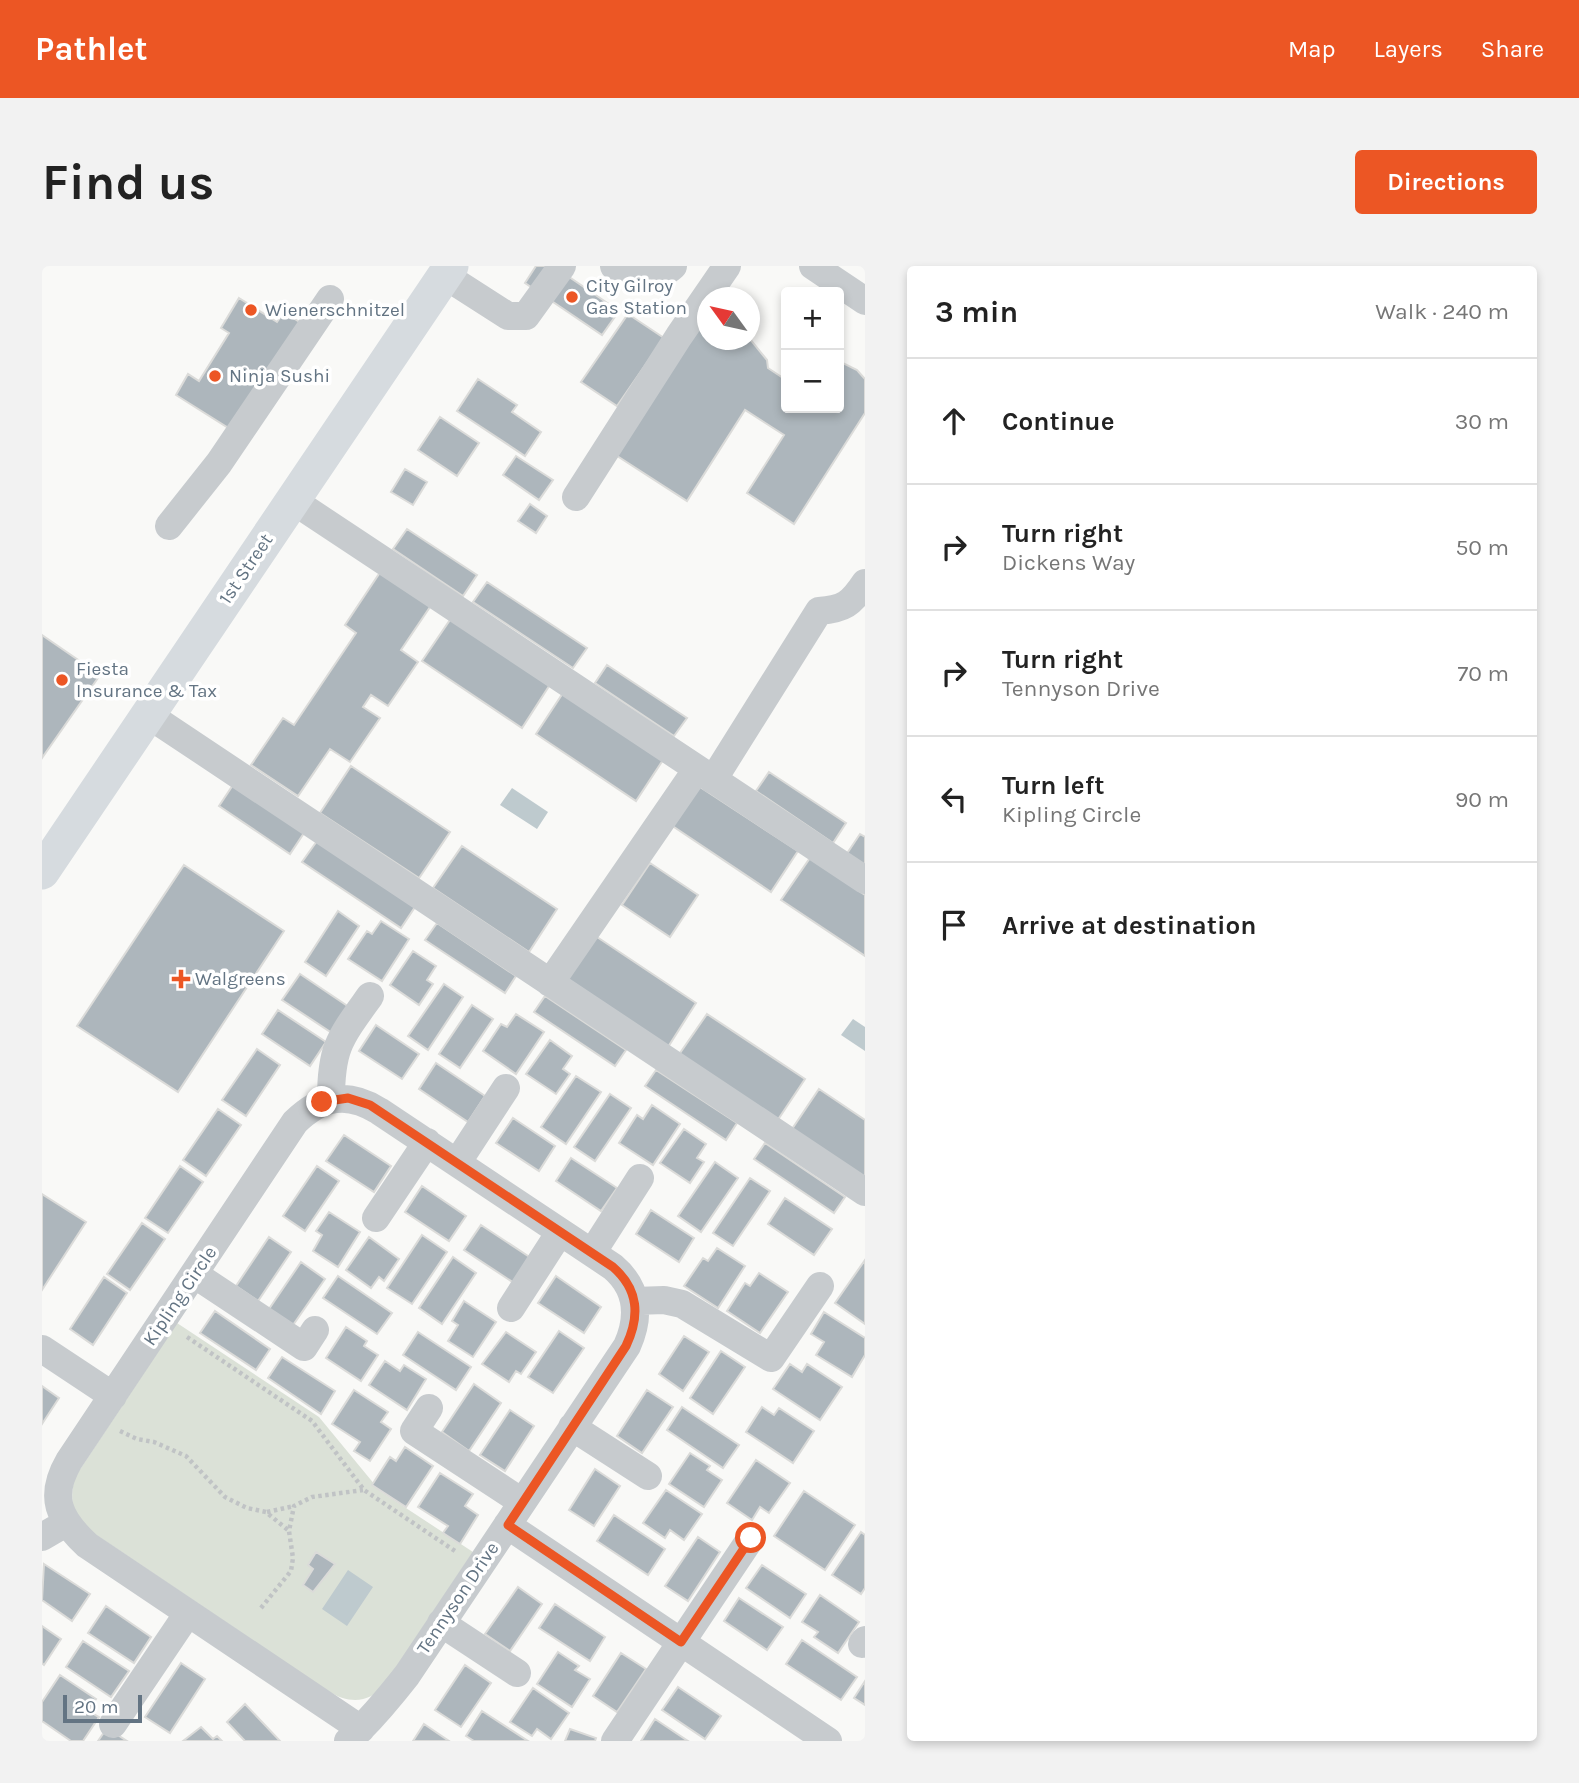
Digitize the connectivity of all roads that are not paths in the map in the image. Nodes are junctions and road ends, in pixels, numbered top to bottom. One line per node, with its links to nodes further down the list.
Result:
1 (562, 266): 6 (street)
2 (614, 266): 3 (street)
3 (673, 266)
4 (727, 266): 9 (street)
5 (813, 266): 8 (street)
6 (447, 271): 10 (main road, 1st Street)
7 (330, 299): 11 (street)
8 (865, 301)
9 (576, 497)
10 (292, 500): 13 (main road, 1st Street); 14 (street)
11 (169, 526)
12 (865, 583): 14 (street)
13 (147, 714): 15 (main road, 1st Street); 17 (street)
14 (705, 774): 16 (street); 17 (street)
15 (42, 872)
16 (865, 880)
17 (550, 983): 24 (street)
18 (370, 996): 20 (street)
19 (506, 1088): 22 (street)
20 (331, 1099): 21 (street); 28 (street, Kipling Circle)
21 (426, 1142): 22 (street); 25 (street)
22 (457, 1163): 26 (street)
23 (640, 1178): 27 (street)
24 (865, 1192)
25 (377, 1219)
26 (561, 1232): 27 (street); 31 (street)
27 (592, 1253): 30 (street)
28 (194, 1274): 32 (street); 34 (street, Kipling Circle)
29 (820, 1286): 30 (street)
30 (635, 1301): 36 (street, Tennyson Drive)
31 (510, 1307)
32 (315, 1330)
33 (42, 1349): 34 (street)
34 (113, 1396): 39 (street, Kipling Circle)
35 (429, 1408): 38 (street)
36 (572, 1427): 37 (street); 38 (street, Tennyson Drive)
37 (648, 1476)
38 (515, 1513): 42 (street, Tennyson Drive); 43 (street)
39 (54, 1530): 41 (street, Kipling Circle)
40 (751, 1538): 43 (street)
41 (188, 1613): 45 (street); 46 (street, Kipling Circle)
42 (442, 1623): 44 (street); 46 (street, Tennyson Drive)
43 (681, 1642): 47 (street); 48 (street)
44 (517, 1673)
45 (113, 1724)
46 (354, 1735)
47 (615, 1741)
48 (828, 1741)

